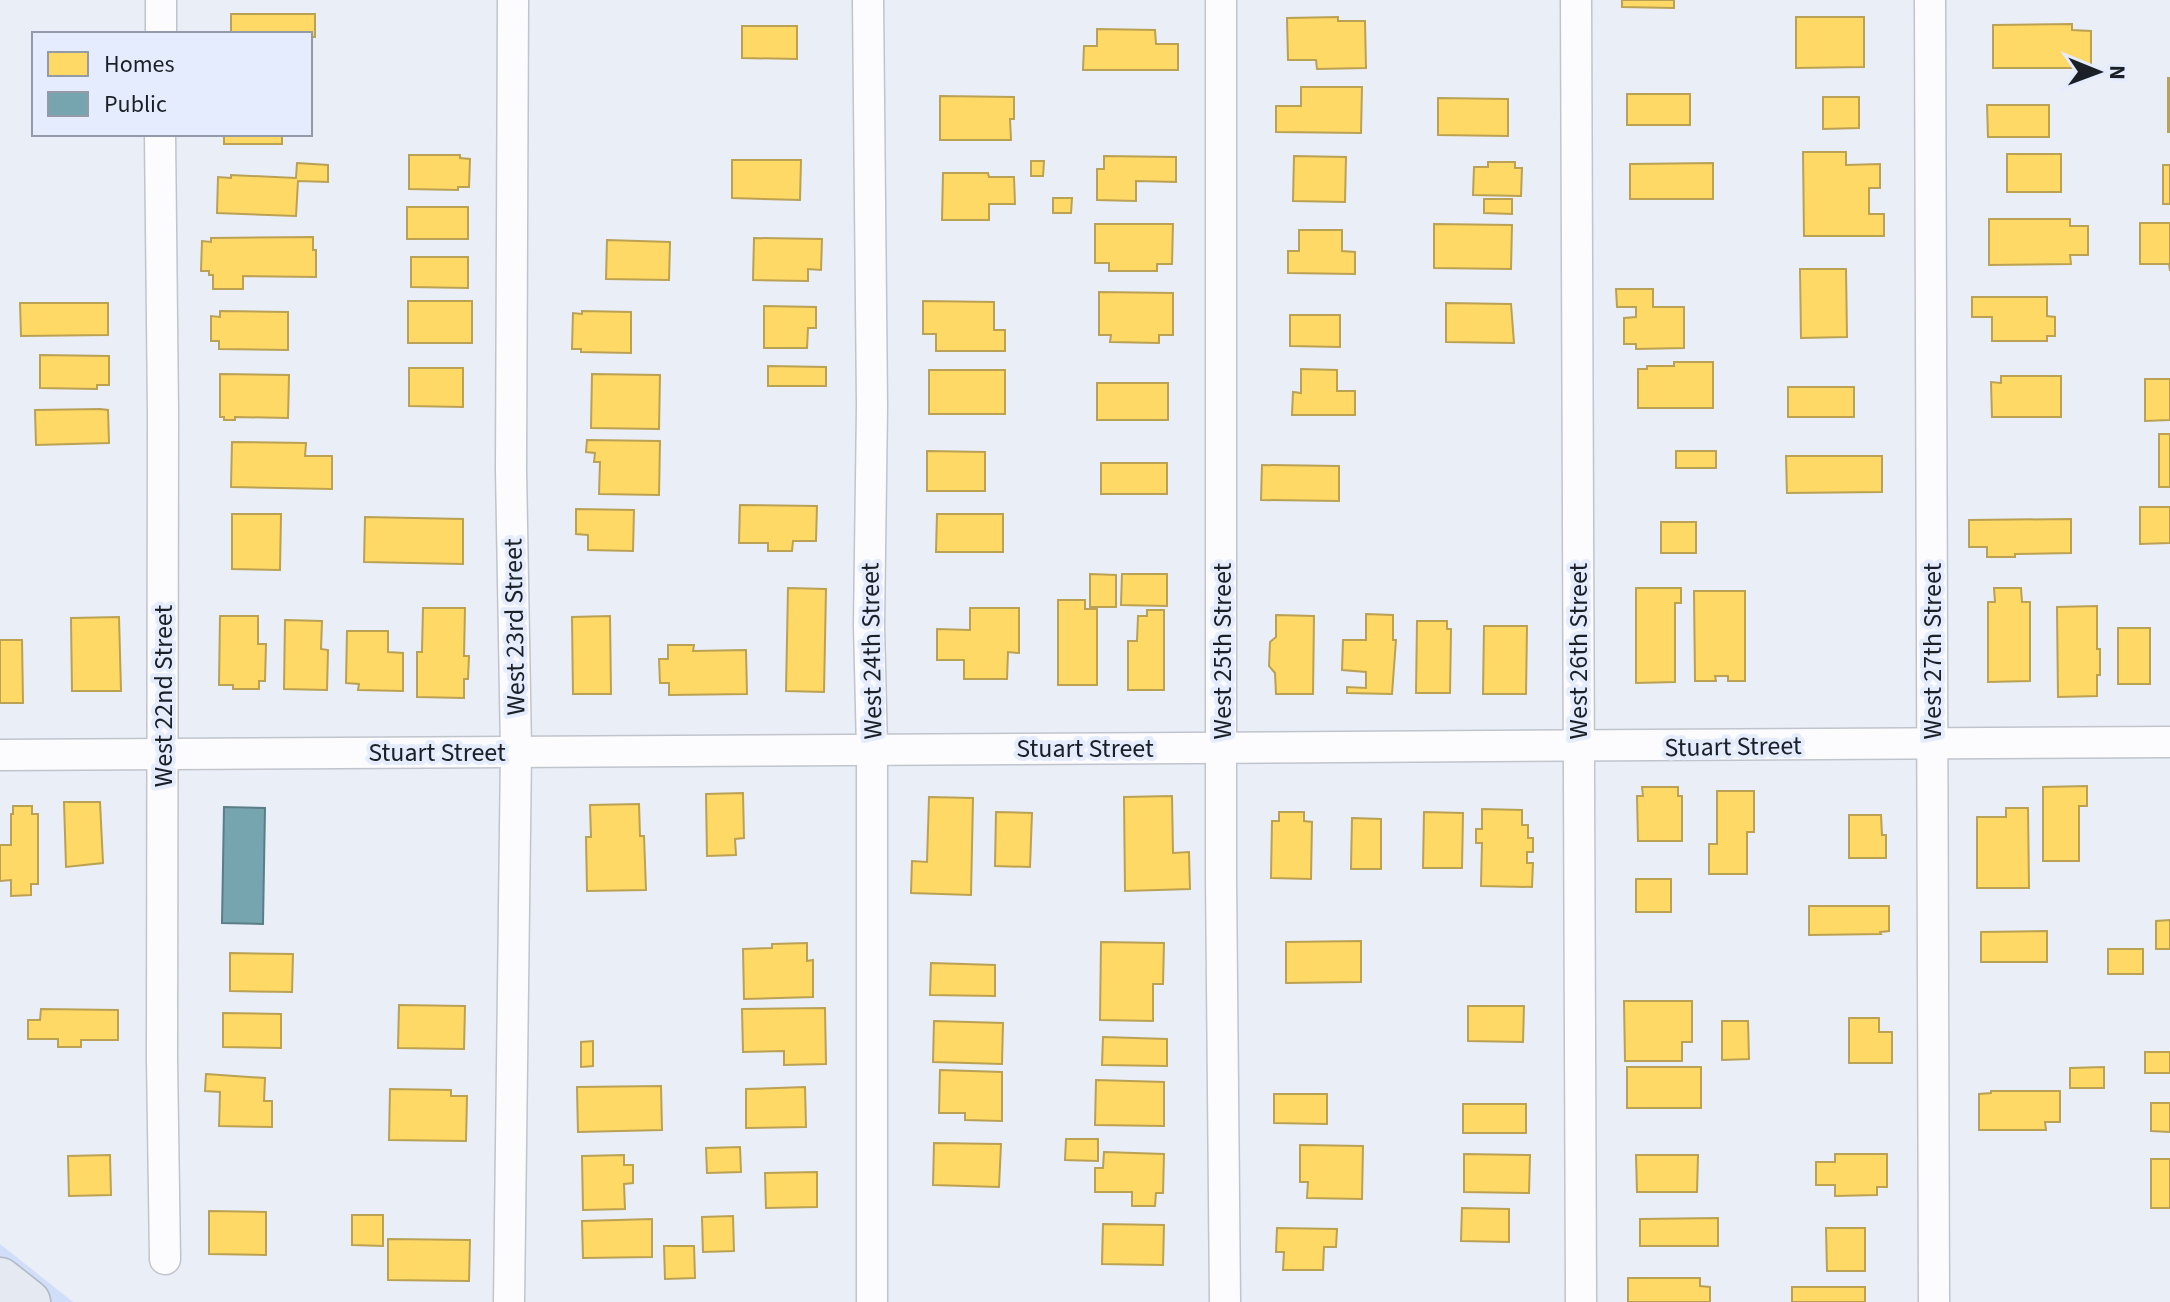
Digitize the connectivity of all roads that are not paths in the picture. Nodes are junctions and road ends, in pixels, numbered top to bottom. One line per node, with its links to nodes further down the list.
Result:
1 (161, 0): 7 (street)
2 (513, 0): 14 (street, West 23rd Street)
3 (868, 0): 13 (street, West 24th Street)
4 (1221, 0): 11 (street, West 25th Street)
5 (1576, 0): 12 (street, West 26th Street)
6 (1930, 0): 10 (street, West 27th Street)
7 (161, 32)
8 (160, 136): 15 (street, West 22nd Street)
9 (2170, 742): 10 (street, Stuart Street)
10 (1932, 744): 12 (street, Stuart Street); 24 (street, West 27th Street)
11 (1222, 747): 12 (street, Stuart Street); 13 (street, Stuart Street); 22 (street, West 25th Street)
12 (1578, 747): 23 (street, West 26th Street)
13 (872, 749): 14 (street, Stuart Street); 21 (street, West 24th Street)
14 (516, 751): 15 (street, Stuart Street); 20 (street, West 23rd Street)
15 (163, 753): 16 (street, Stuart Street); 17 (street, West 22nd Street)
16 (0, 755)
17 (165, 1259)
18 (0, 1280): 19 (highway)
19 (28, 1302)
20 (509, 1302)
21 (872, 1302)
22 (1225, 1302)
23 (1581, 1302)
24 (1934, 1302)

